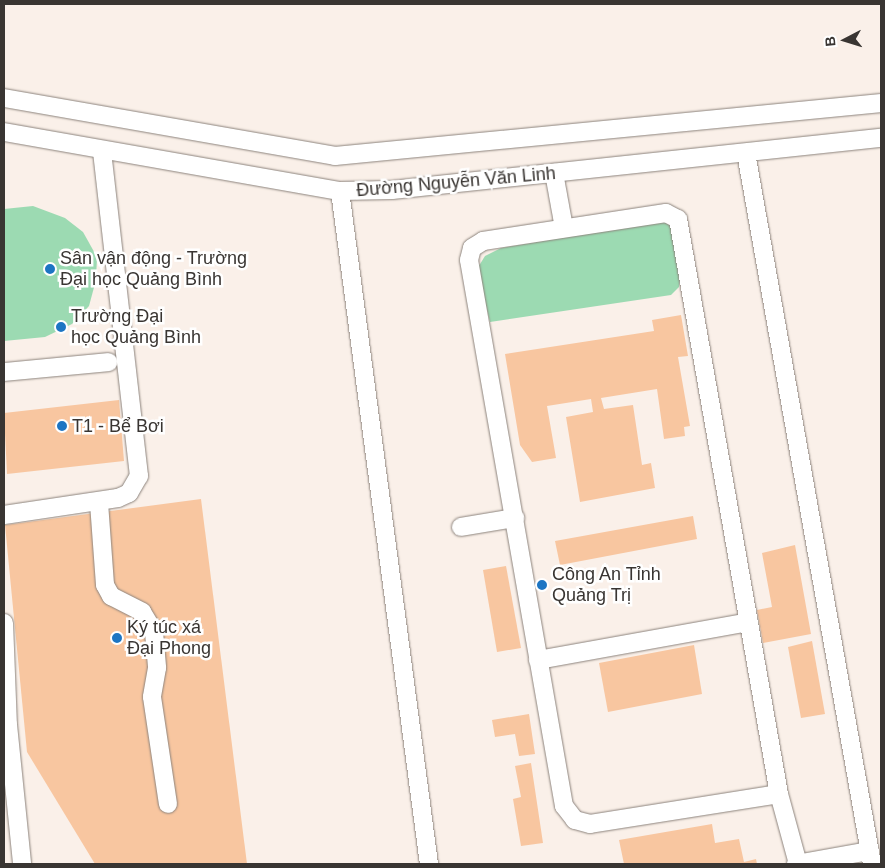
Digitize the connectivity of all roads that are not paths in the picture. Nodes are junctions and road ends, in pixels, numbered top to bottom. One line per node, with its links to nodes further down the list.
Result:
1 (4, 98): 2 (street, Đường Nguyễn Văn Linh)
2 (881, 103)
3 (4, 132): 5 (street, Đường Nguyễn Văn Linh)
4 (881, 138): 6 (street, Đường Nguyễn Văn Linh)
5 (102, 150): 8 (street, Đường Nguyễn Văn Linh); 12 (street)
6 (746, 153): 7 (street, Đường Nguyễn Văn Linh); 22 (street)
7 (554, 173): 8 (street, Đường Nguyễn Văn Linh); 9 (street)
8 (340, 191): 24 (street)
9 (564, 228): 14 (street); 16 (street)
10 (109, 362): 11 (street)
11 (4, 372)
12 (99, 503): 13 (street); 21 (street)
13 (4, 515)
14 (515, 518): 15 (street); 18 (street)
15 (461, 527)
16 (749, 622): 18 (street); 20 (street)
17 (4, 624): 19 (street)
18 (538, 660): 20 (street)
19 (6, 725): 23 (street)
20 (779, 794): 25 (street)
21 (168, 804)
22 (871, 858): 25 (street)
23 (22, 864)
24 (429, 864)
25 (797, 864)

